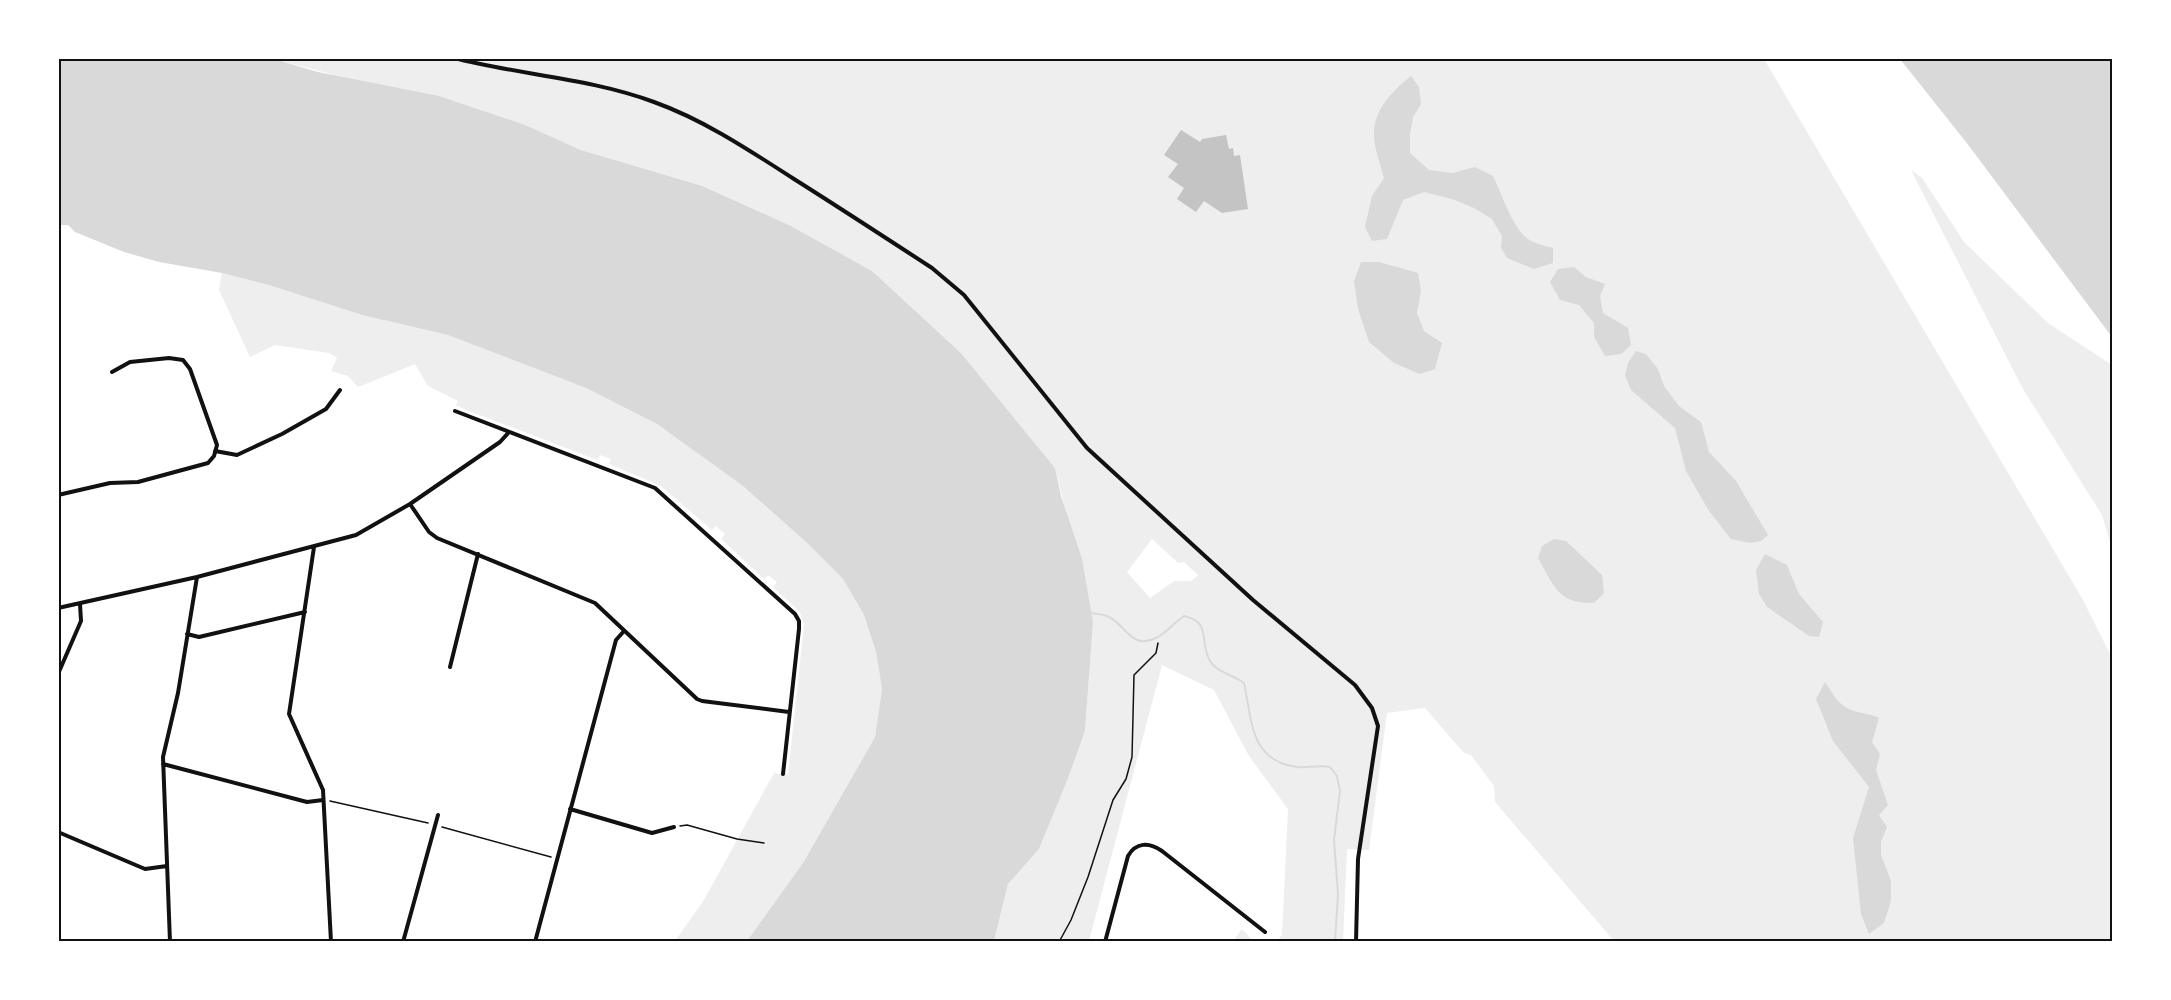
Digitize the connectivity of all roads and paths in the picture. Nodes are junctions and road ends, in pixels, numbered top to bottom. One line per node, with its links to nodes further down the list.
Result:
1 (454, 58): 42 (street)
2 (112, 372): 6 (street)
3 (340, 390): 6 (street)
4 (455, 411): 5 (street)
5 (509, 432): 8 (street); 20 (street)
6 (215, 451): 7 (street)
7 (58, 495)
8 (411, 504): 9 (street); 10 (street)
9 (314, 547): 11 (street); 14 (street)
10 (478, 554): 15 (street); 18 (street)
11 (196, 577): 12 (street); 16 (street)
12 (80, 604): 13 (street); 19 (street)
13 (58, 608)
14 (305, 612): 16 (street); 23 (street)
15 (624, 631): 20 (street); 25 (street)
16 (188, 634): 21 (street)
17 (1158, 643): 40 (path)
18 (450, 667)
19 (58, 674)
20 (789, 712): 22 (street)
21 (163, 764): 23 (street); 34 (street)
22 (783, 774)
23 (323, 800): 37 (street)
24 (330, 801): 27 (path)
25 (570, 809): 30 (street); 39 (street)
26 (438, 815): 38 (street)
27 (430, 824)
28 (439, 826): 33 (path)
29 (681, 826): 32 (path)
30 (674, 827)
31 (58, 832): 34 (street)
32 (764, 843)
33 (553, 858)
34 (167, 866): 36 (street)
35 (1265, 932): 41 (street)
36 (170, 942)
37 (331, 942)
38 (403, 942)
39 (535, 942)
40 (1059, 942)
41 (1105, 942)
42 (1356, 942)

